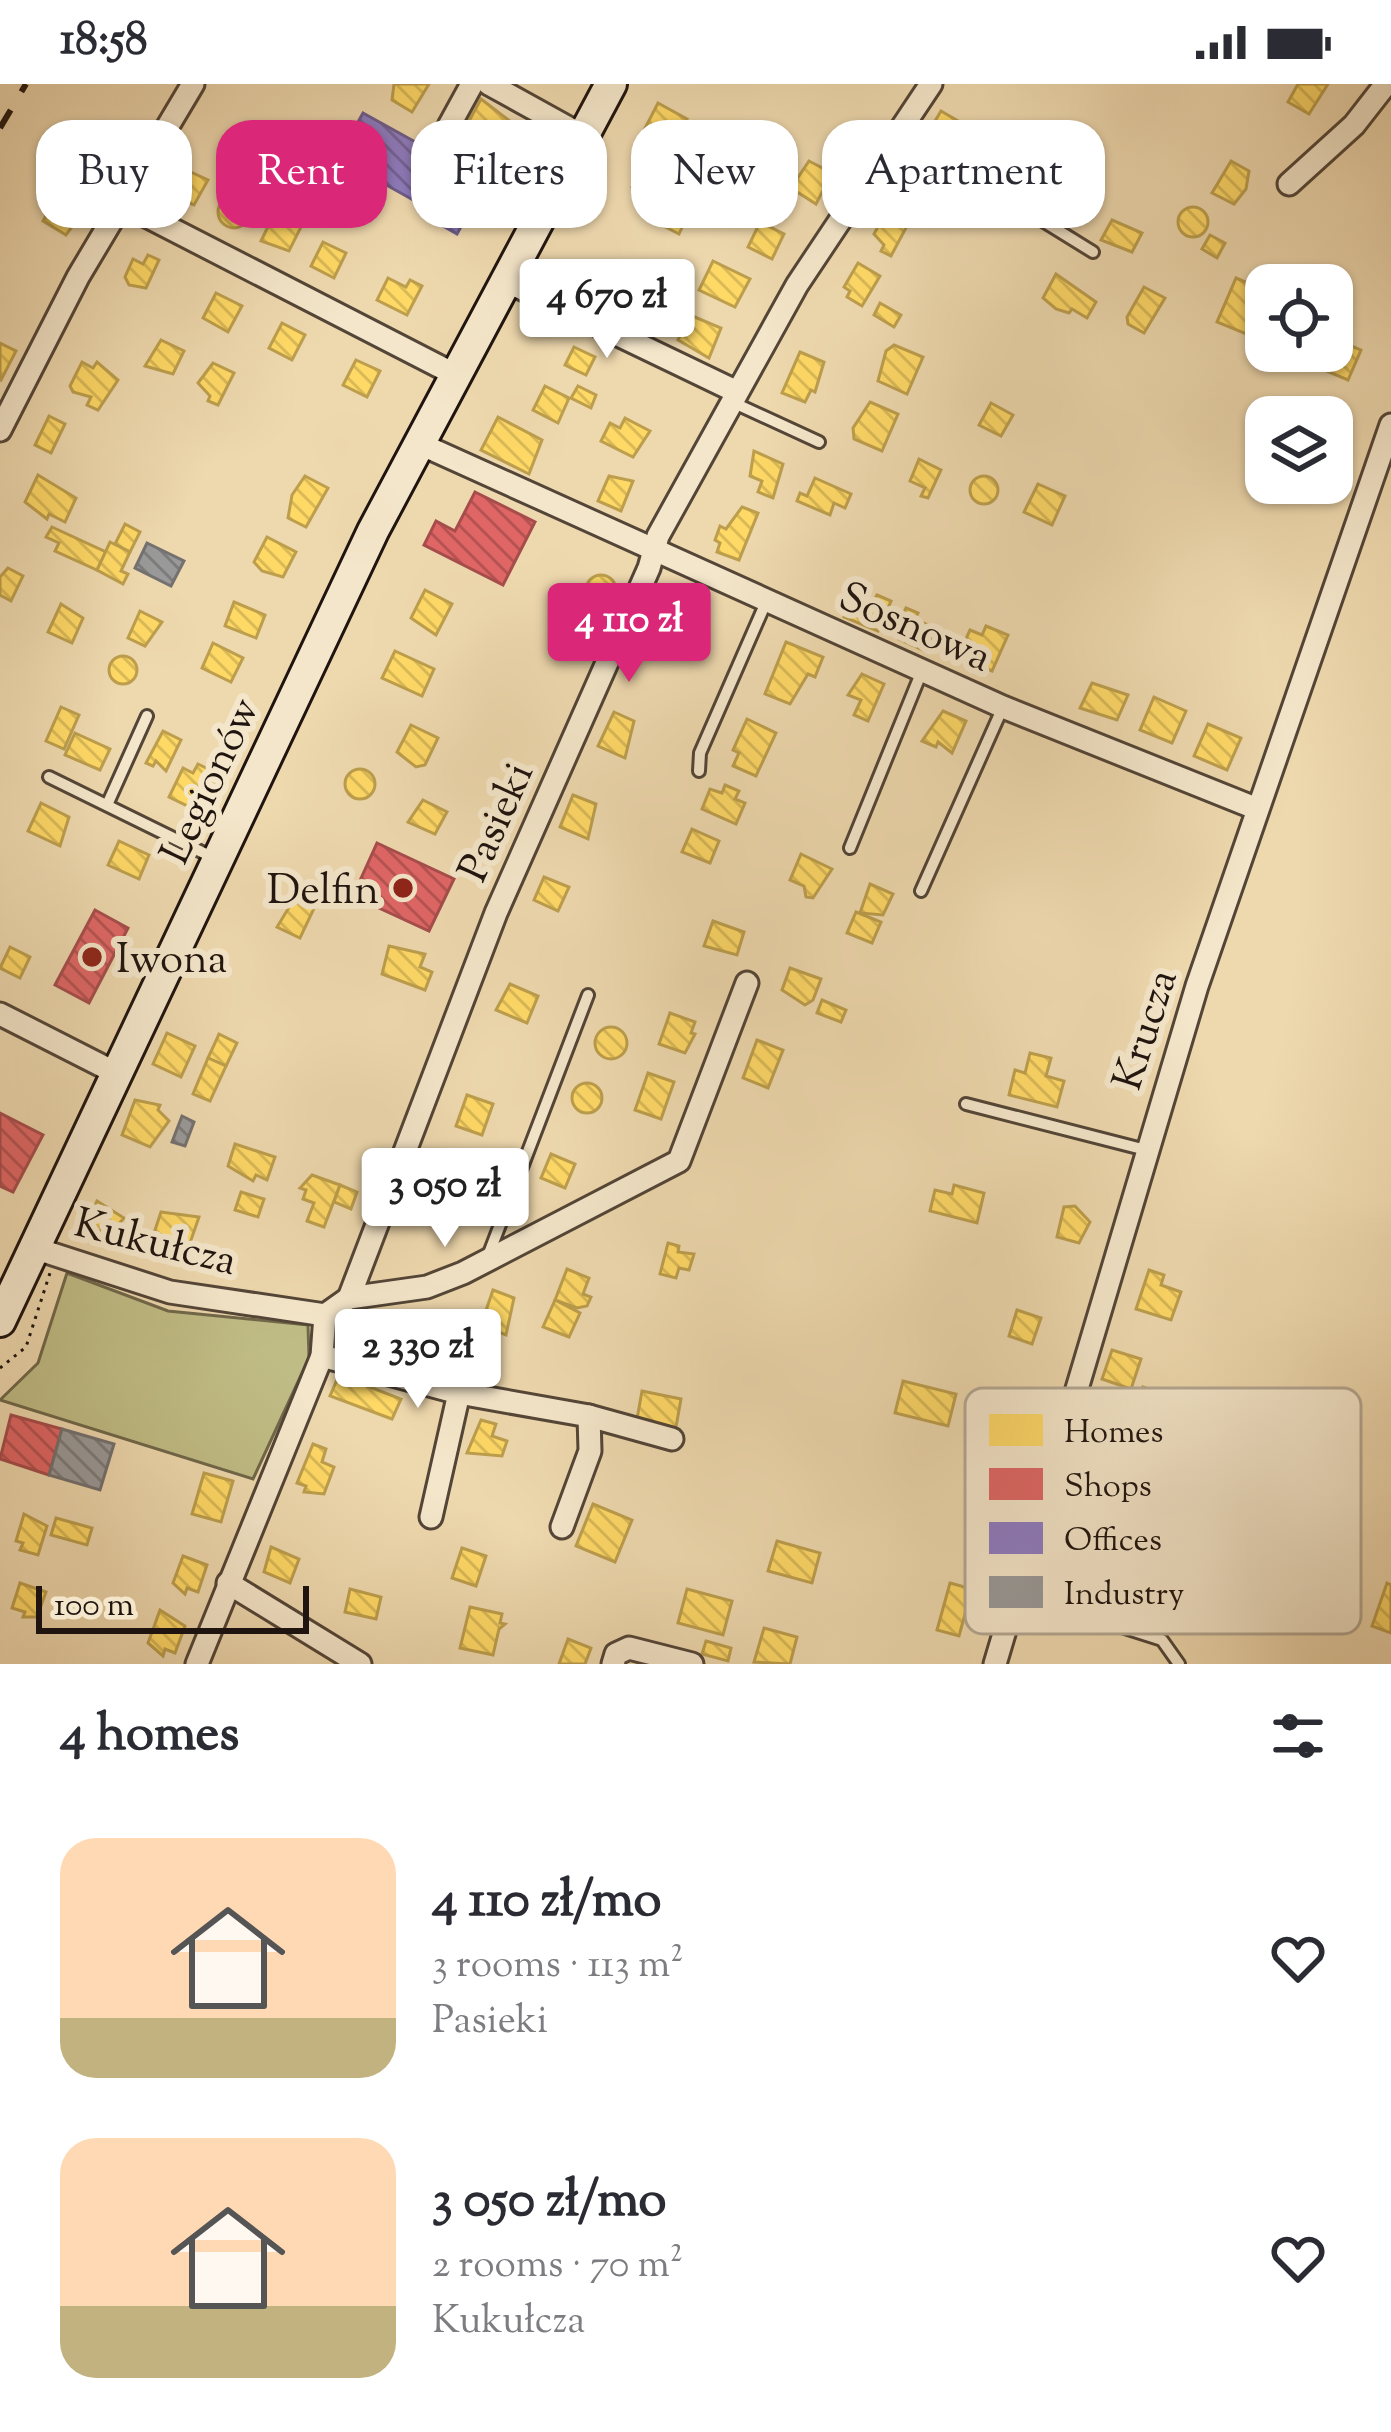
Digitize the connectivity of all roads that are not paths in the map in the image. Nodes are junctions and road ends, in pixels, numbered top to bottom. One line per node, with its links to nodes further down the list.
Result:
1 (193, 84): 7 (street)
2 (472, 84): 8 (street)
3 (489, 84): 9 (street)
4 (611, 84): 10 (street, Legionów)
5 (931, 84): 11 (street, Pasieki)
6 (1386, 84): 12 (street)
7 (171, 120)
8 (451, 120)
9 (554, 120)
10 (592, 120)
11 (909, 120)
12 (1289, 184)
13 (108, 228): 23 (street)
14 (170, 228): 20 (street)
15 (533, 228): 19 (street, Legionów)
16 (836, 228): 21 (street, Pasieki)
17 (1054, 228): 18 (lane)
18 (1094, 253)
19 (504, 280): 20 (street, Legionów); 21 (street)
20 (454, 374): 25 (street, Legionów)
21 (732, 396): 24 (lane); 26 (street, Pasieki)
22 (1391, 425): 34 (street, Krucza)
23 (0, 430)
24 (819, 442)
25 (418, 443): 26 (street, Sosnowa); 36 (street, Legionów)
26 (653, 551): 27 (street, Sosnowa); 46 (street, Pasieki)
27 (767, 599): 28 (street, Sosnowa); 31 (lane)
28 (922, 671): 29 (street, Sosnowa); 35 (lane)
29 (1003, 707): 34 (street, Sosnowa); 37 (lane)
30 (147, 716): 33 (lane)
31 (699, 771)
32 (49, 777): 33 (lane)
33 (107, 806): 36 (lane)
34 (1255, 808): 43 (street, Krucza)
35 (850, 848)
36 (217, 859): 41 (street, Legionów)
37 (921, 891)
38 (747, 983): 45 (street)
39 (588, 995): 45 (lane)
40 (0, 1014): 41 (street)
41 (116, 1073): 44 (street, Legionów)
42 (966, 1104): 43 (lane)
43 (1146, 1150): 50 (street, Krucza)
44 (34, 1248): 47 (street, Kukułcza); 48 (street, Legionów)
45 (487, 1259): 46 (street)
46 (349, 1298): 47 (street)
47 (326, 1315): 49 (street)
48 (0, 1321)
49 (322, 1356): 51 (street); 56 (street)
50 (1076, 1388)
51 (459, 1393): 52 (street); 54 (street)
52 (589, 1416): 53 (street); 55 (street)
53 (671, 1439)
54 (431, 1516)
55 (562, 1528)
56 (228, 1583): 59 (street); 60 (street)
57 (1004, 1634): 63 (street, Krucza)
58 (1143, 1634): 64 (lane)
59 (197, 1664)
60 (360, 1664)
61 (613, 1664): 62 (street)
62 (692, 1664)
63 (995, 1664)
64 (1179, 1664)

